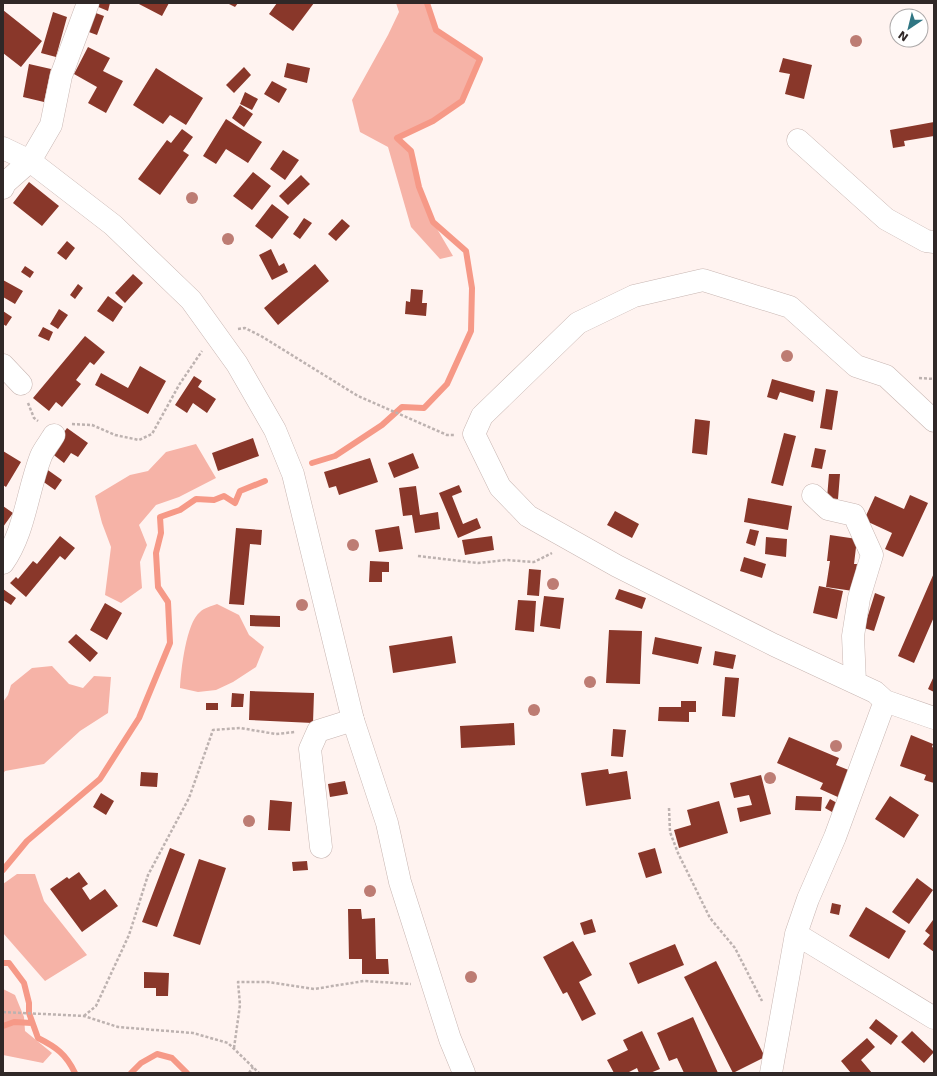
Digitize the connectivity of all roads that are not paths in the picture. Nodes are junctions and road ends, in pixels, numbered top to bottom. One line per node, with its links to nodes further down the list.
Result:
1 (88, 3): 4 (street)
2 (798, 140): 6 (street)
3 (3, 148): 4 (street)
4 (30, 161): 5 (street); 16 (street)
5 (3, 188)
6 (934, 242)
7 (3, 365): 8 (street)
8 (20, 384)
9 (934, 421): 13 (street)
10 (54, 435): 12 (street)
11 (813, 495): 13 (street)
12 (3, 563)
13 (854, 682): 14 (street)
14 (885, 701): 15 (street); 18 (street)
15 (934, 718)
16 (353, 720): 17 (street); 20 (street)
17 (321, 847)
18 (796, 934): 19 (street); 21 (street)
19 (934, 1018)
20 (464, 1073)
21 (771, 1073)

